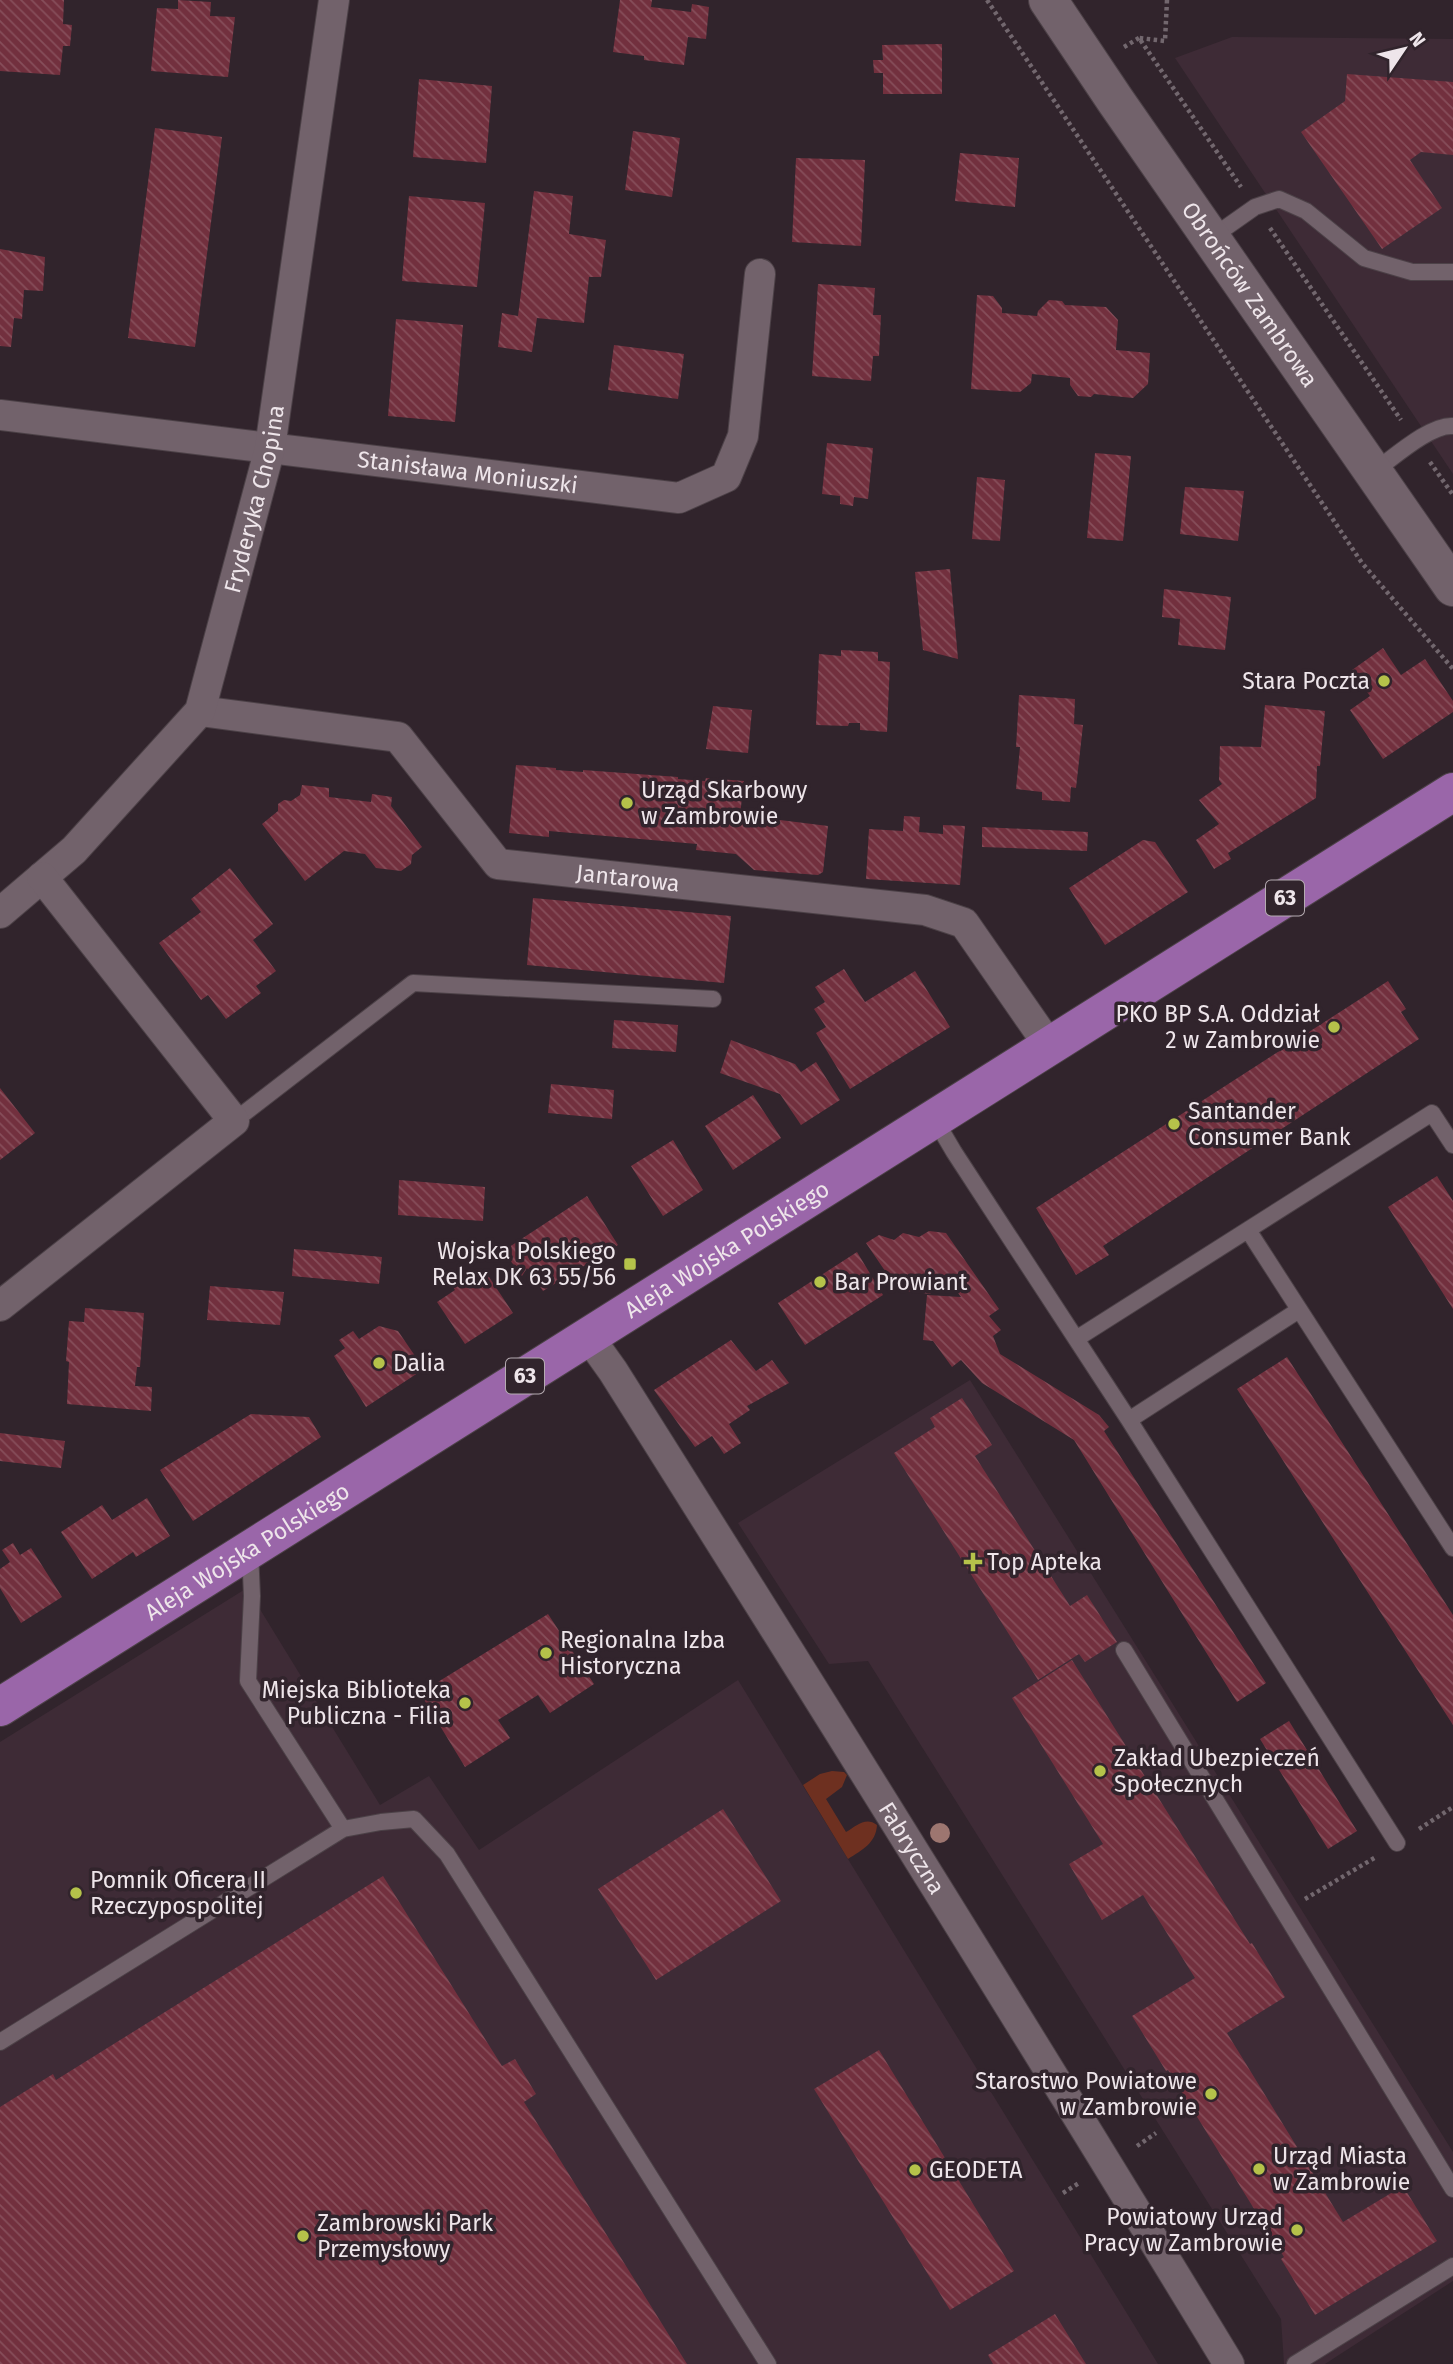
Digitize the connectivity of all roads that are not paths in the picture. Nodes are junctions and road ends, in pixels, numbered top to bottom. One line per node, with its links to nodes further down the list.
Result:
1 (334, 0): 8 (street, Fryderyka Chopina)
2 (1048, 0): 3 (street, Obrońców Zambrowa)
3 (1211, 237): 4 (lane); 9 (street, Obrońców Zambrowa)
4 (1453, 272)
5 (760, 274): 8 (street, Stanisława Moniuszki)
6 (0, 415): 8 (street, Stanisława Moniuszki)
7 (1453, 426): 9 (lane)
8 (270, 448): 11 (street, Fryderyka Chopina)
9 (1373, 472): 10 (street, Obrońców Zambrowa)
10 (1451, 579)
11 (200, 711): 13 (street, Fryderyka Chopina); 16 (street, Jantarowa)
12 (1453, 792): 16 (main road, Aleja Wojska Polskiego / 63)
13 (42, 877): 14 (street, Fryderyka Chopina); 18 (street)
14 (0, 913)
15 (713, 999): 18 (lane)
16 (1050, 1046): 17 (main road, Aleja Wojska Polskiego / 63)
17 (934, 1118): 23 (main road, Aleja Wojska Polskiego / 63); 24 (lane)
18 (234, 1121): 21 (street)
19 (1453, 1145): 20 (lane)
20 (1248, 1230): 22 (lane); 24 (lane)
21 (0, 1306)
22 (1299, 1310): 25 (lane); 26 (lane)
23 (588, 1336): 27 (main road, Aleja Wojska Polskiego / 63); 36 (street, Fabryczna)
24 (1076, 1339): 25 (lane)
25 (1129, 1419): 31 (lane)
26 (1453, 1548)
27 (250, 1549): 29 (main road, Aleja Wojska Polskiego / 63); 30 (lane)
28 (1124, 1650): 33 (lane)
29 (0, 1707)
30 (343, 1829): 32 (lane); 35 (lane)
31 (1397, 1843)
32 (0, 2042)
33 (1453, 2189)
34 (1453, 2266): 37 (lane)
35 (768, 2364)
36 (1229, 2364)
37 (1295, 2364)

